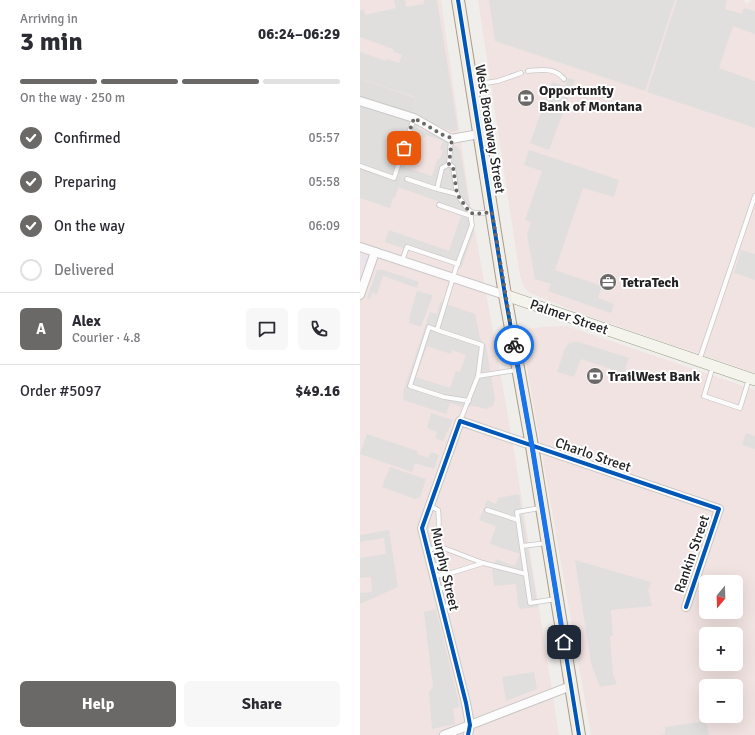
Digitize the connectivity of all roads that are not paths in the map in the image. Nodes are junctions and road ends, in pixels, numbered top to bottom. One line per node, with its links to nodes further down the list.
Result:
1 (458, 0): 5 (main road, West Broadway Street)
2 (528, 72): 4 (lane)
3 (521, 73): 5 (lane)
4 (564, 79)
5 (472, 85): 8 (main road, West Broadway Street)
6 (360, 101): 7 (street)
7 (414, 118): 9 (street); 11 (lane)
8 (479, 134): 9 (street); 17 (main road, West Broadway Street)
9 (452, 138): 10 (lane)
10 (449, 164): 13 (lane); 14 (lane)
11 (360, 166)
12 (407, 179): 13 (lane)
13 (436, 189): 14 (lane)
14 (457, 194): 18 (lane)
15 (755, 196): 27 (lane)
16 (438, 205): 18 (lane)
17 (492, 212): 18 (lane); 25 (main road, West Broadway Street)
18 (471, 214): 22 (lane)
19 (360, 247): 20 (street, Palmer Street)
20 (375, 252): 21 (street, Palmer Street); 24 (street)
21 (402, 261): 22 (lane); 23 (street, Palmer Street)
22 (458, 264): 23 (lane)
23 (453, 278): 25 (street, Palmer Street); 26 (lane)
24 (360, 295)
25 (505, 295): 27 (street, Palmer Street); 29 (main road, West Broadway Street)
26 (437, 330): 30 (lane); 32 (lane)
27 (699, 361): 28 (street, Palmer Street)
28 (713, 366): 31 (street, Palmer Street); 31 (lane)
29 (519, 370): 30 (lane); 34 (main road, West Broadway Street)
30 (478, 376): 32 (lane)
31 (752, 379)
32 (469, 401): 33 (lane)
33 (460, 421): 34 (street, Charlo Street); 35 (street, Murphy Street)
34 (532, 446): 36 (main road, West Broadway Street); 37 (street, Charlo Street)
35 (430, 506): 42 (lane); 43 (street, Murphy Street)
36 (542, 508): 39 (lane); 40 (main road, West Broadway Street)
37 (719, 509): 54 (street, Rankin Street)
38 (487, 510): 39 (lane)
39 (518, 520): 41 (lane)
40 (548, 543): 41 (lane); 52 (main road, West Broadway Street)
41 (522, 546): 48 (lane)
42 (441, 547): 43 (lane); 44 (lane); 45 (lane)
43 (427, 550): 46 (street, Murphy Street)
44 (445, 563): 46 (lane); 47 (lane)
45 (483, 563): 47 (lane); 48 (lane)
46 (431, 566): 49 (street, Murphy Street)
47 (448, 574): 49 (lane); 50 (lane)
48 (526, 574): 52 (lane)
49 (434, 576): 51 (street, Murphy Street)
50 (451, 586): 51 (lane); 53 (lane)
51 (437, 589): 53 (street, Murphy Street)
52 (557, 599): 55 (main road, West Broadway Street)
53 (442, 607): 56 (street, Murphy Street)
54 (686, 607)
55 (571, 686): 56 (street); 59 (main road, West Broadway Street)
56 (470, 725): 57 (street); 58 (street)
57 (444, 735)
58 (468, 735)
59 (579, 735)

